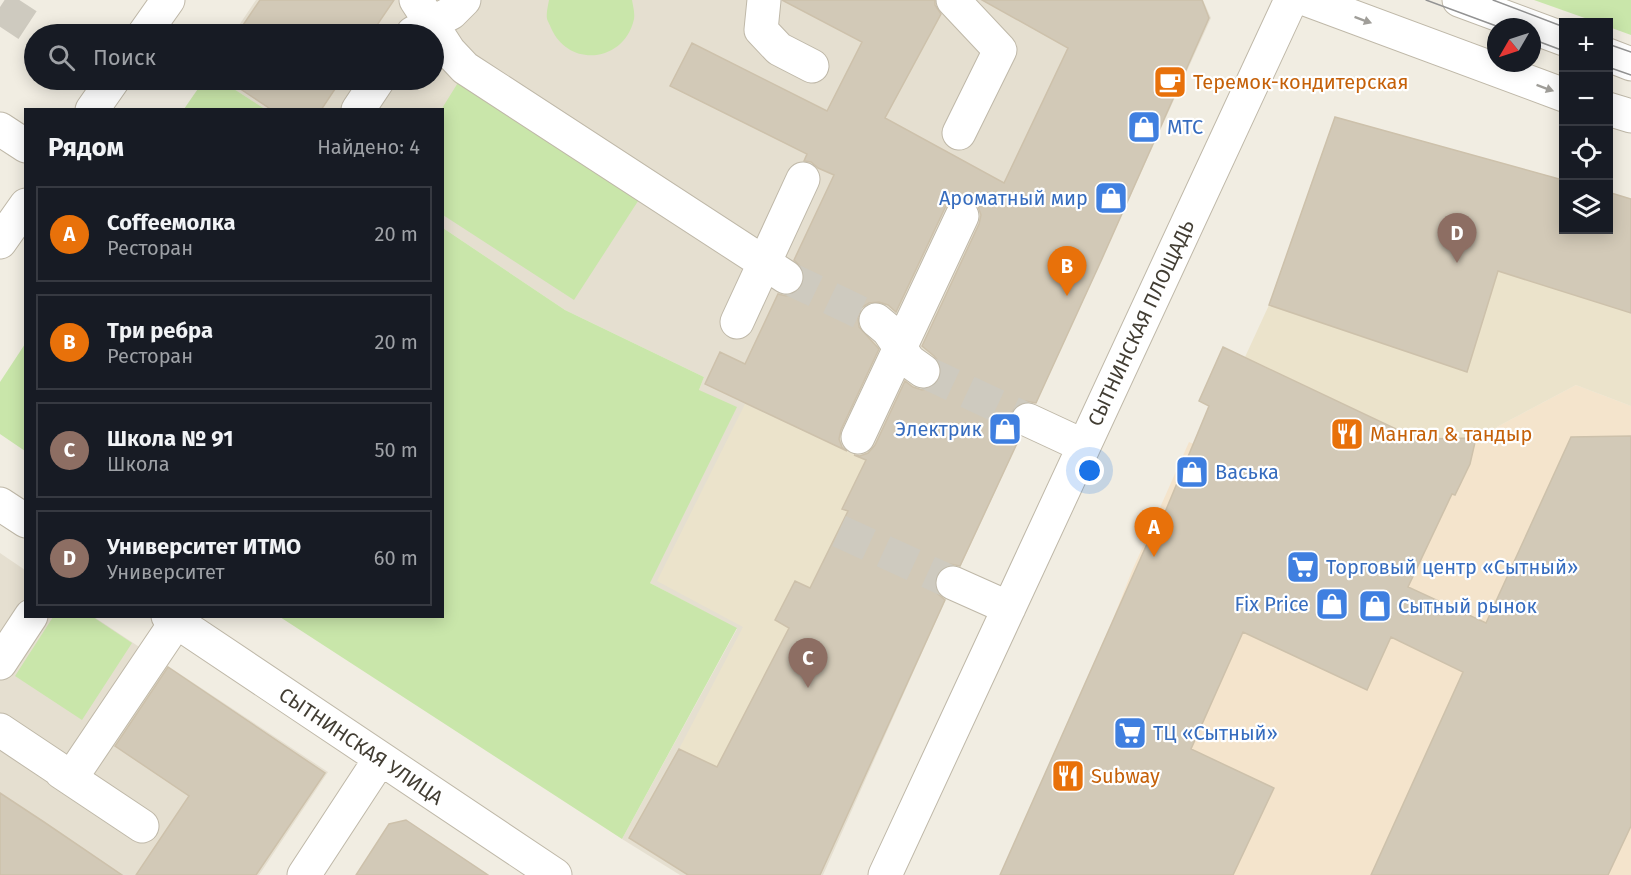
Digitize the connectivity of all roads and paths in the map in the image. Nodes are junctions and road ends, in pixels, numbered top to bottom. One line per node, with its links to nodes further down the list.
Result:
1 (168, 0): 9 (street)
2 (464, 0): 8 (street)
3 (764, 0): 14 (street)
4 (953, 0): 23 (street)
5 (1291, 0): 36 (street, СЫТНИНСКАЯ ПЛОЩАДЬ)
6 (1308, 0): 17 (street, one-way to 17)
7 (1459, 0): 10 (street)
8 (419, 19)
9 (151, 24)
10 (1559, 38)
11 (444, 46): 29 (street)
12 (1613, 57): 13 (street)
13 (1631, 64)
14 (812, 66)
15 (105, 90): 18 (street)
16 (371, 90): 19 (street)
17 (1559, 94)
18 (93, 108)
19 (359, 108)
20 (1613, 111): 21 (street)
21 (1631, 116)
22 (0, 129): 24 (street)
23 (959, 133)
24 (24, 145)
25 (803, 179): 29 (street)
26 (24, 208): 28 (street)
27 (962, 216): 32 (street)
28 (0, 242)
29 (775, 270): 31 (street)
30 (876, 320): 32 (street)
31 (737, 322)
32 (900, 347): 33 (street); 35 (street)
33 (923, 370)
34 (1028, 420): 36 (street)
35 (858, 437)
36 (1084, 446): 40 (street, СЫТНИНСКАЯ ПЛОЩАДЬ)
37 (0, 504): 38 (street)
38 (24, 520)
39 (953, 583): 40 (street)
40 (1009, 608): 50 (street, СЫТНИНСКАЯ ПЛОЩАДЬ)
41 (30, 618): 43 (street)
42 (172, 619): 45 (street, СЫТНИНСКАЯ УЛИЦА); 46 (street)
43 (0, 663)
44 (0, 730): 46 (street)
45 (381, 759): 48 (street); 49 (street, СЫТНИНСКАЯ УЛИЦА)
46 (63, 772): 47 (street)
47 (142, 826)
48 (304, 875)
49 (555, 875)
50 (885, 875)

